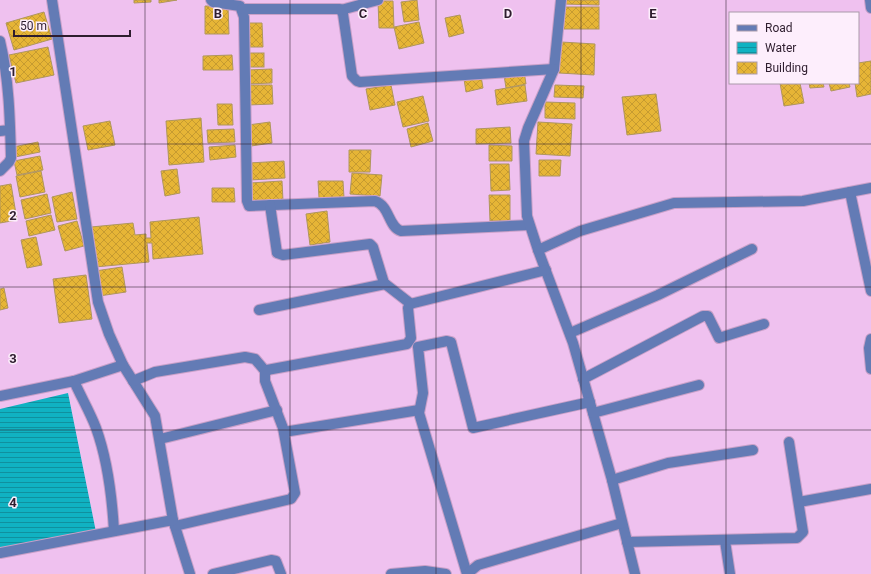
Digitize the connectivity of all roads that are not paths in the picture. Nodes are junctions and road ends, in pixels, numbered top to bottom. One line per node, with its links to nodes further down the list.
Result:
1 (52, 0): 28 (street)
2 (211, 0): 7 (street)
3 (378, 0): 8 (street)
4 (561, 0): 11 (street)
5 (870, 0): 6 (street)
6 (871, 8)
7 (242, 9): 8 (street); 16 (street)
8 (341, 10): 11 (street)
9 (0, 41): 10 (street)
10 (2, 57): 12 (street)
11 (554, 69): 17 (street)
12 (5, 131): 13 (street)
13 (0, 171)
14 (871, 188): 15 (street)
15 (850, 192): 19 (street); 22 (street)
16 (270, 205): 17 (street); 21 (street)
17 (529, 225): 19 (street)
18 (752, 249): 26 (street)
19 (538, 250): 20 (street)
20 (546, 270): 23 (street); 26 (street)
21 (385, 284): 23 (street); 24 (street)
22 (871, 292)
23 (411, 304): 30 (street)
24 (259, 310)
25 (764, 324): 31 (street)
26 (570, 333): 31 (street)
27 (871, 339): 29 (street)
28 (123, 364): 32 (street); 33 (street)
29 (871, 369)
30 (266, 372): 33 (street); 37 (street)
31 (583, 379): 36 (street)
32 (74, 381): 35 (street); 49 (street)
33 (133, 381): 41 (street)
34 (700, 385): 39 (street)
35 (0, 396)
36 (590, 402): 38 (street); 39 (street)
37 (277, 410): 40 (street); 41 (street)
38 (419, 410): 40 (street); 58 (street)
39 (593, 413): 44 (street)
40 (284, 432): 47 (street)
41 (160, 439): 47 (street)
42 (790, 442): 46 (street)
43 (753, 450): 44 (street)
44 (612, 480): 48 (street)
45 (871, 489): 46 (street)
46 (799, 502): 50 (street)
47 (174, 523): 49 (street); 53 (street)
48 (622, 523): 51 (street); 58 (street)
49 (114, 531): 52 (street)
50 (725, 541): 51 (street); 60 (street)
51 (627, 542): 59 (street)
52 (0, 553)
53 (190, 574)
54 (213, 574): 55 (street)
55 (281, 574)
56 (391, 574): 57 (street)
57 (446, 574)
58 (467, 574)
59 (635, 574)
60 (730, 574)

